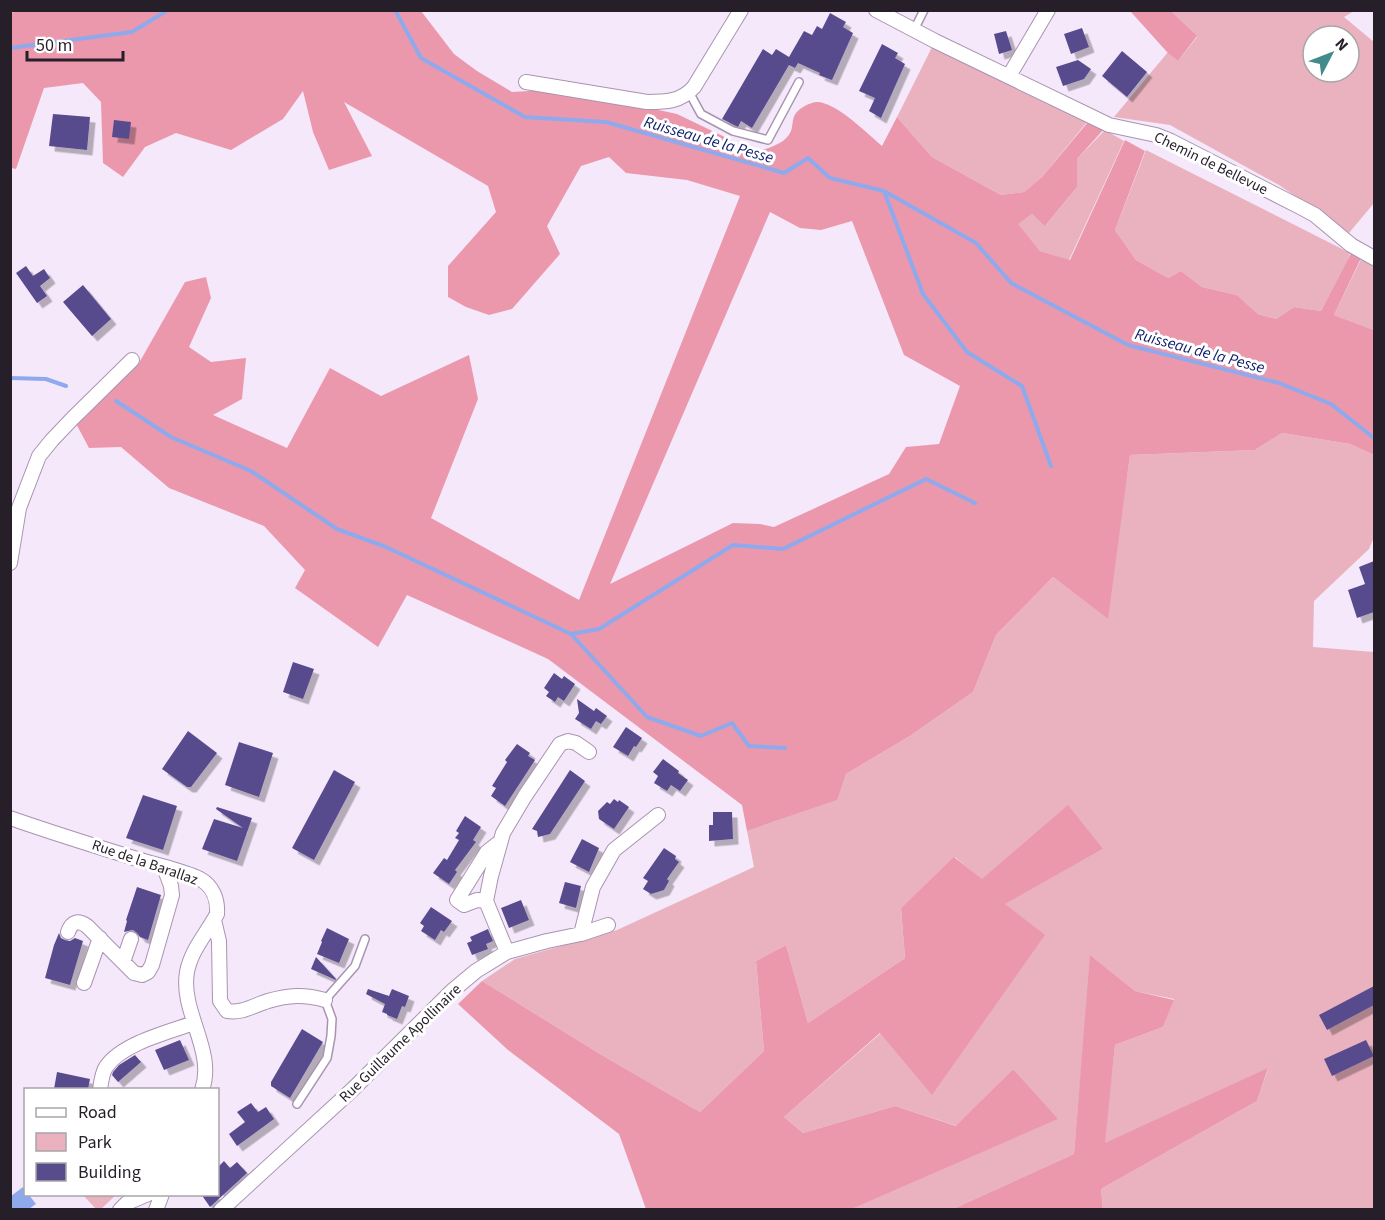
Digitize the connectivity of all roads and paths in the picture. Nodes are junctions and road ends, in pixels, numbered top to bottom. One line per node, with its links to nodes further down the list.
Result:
1 (741, 10): 9 (street)
2 (876, 10): 5 (street, Chemin de Bellevue)
3 (924, 10): 5 (lane)
4 (1048, 10): 6 (street)
5 (914, 30): 6 (street, Chemin de Bellevue)
6 (1009, 76): 10 (street, Chemin de Bellevue)
7 (526, 82): 9 (street)
8 (799, 82): 9 (lane)
9 (689, 92)
10 (1374, 258)
11 (132, 360): 12 (street)
12 (10, 563)
13 (589, 752): 16 (street)
14 (658, 815): 22 (street)
15 (10, 818): 17 (street, Rue de la Barallaz)
16 (501, 842): 18 (street); 18 (street)
17 (164, 867): 19 (street, Rue de la Barallaz); 27 (street)
18 (486, 901): 26 (street)
19 (214, 920): 29 (street, Rue de la Barallaz); 30 (street)
20 (608, 925): 22 (street, Rue Guillaume Apollinaire)
21 (68, 932): 23 (street)
22 (580, 934): 26 (street, Rue Guillaume Apollinaire)
23 (100, 938): 27 (street); 28 (street)
24 (130, 939): 27 (street)
25 (365, 939): 29 (lane)
26 (507, 952): 36 (street, Rue Guillaume Apollinaire)
27 (123, 962)
28 (84, 983)
29 (325, 1000): 33 (lane)
30 (194, 1023): 31 (street); 32 (street)
31 (100, 1088)
32 (202, 1088)
33 (297, 1104)
34 (143, 1196): 35 (street)
35 (120, 1209)
36 (221, 1209)

